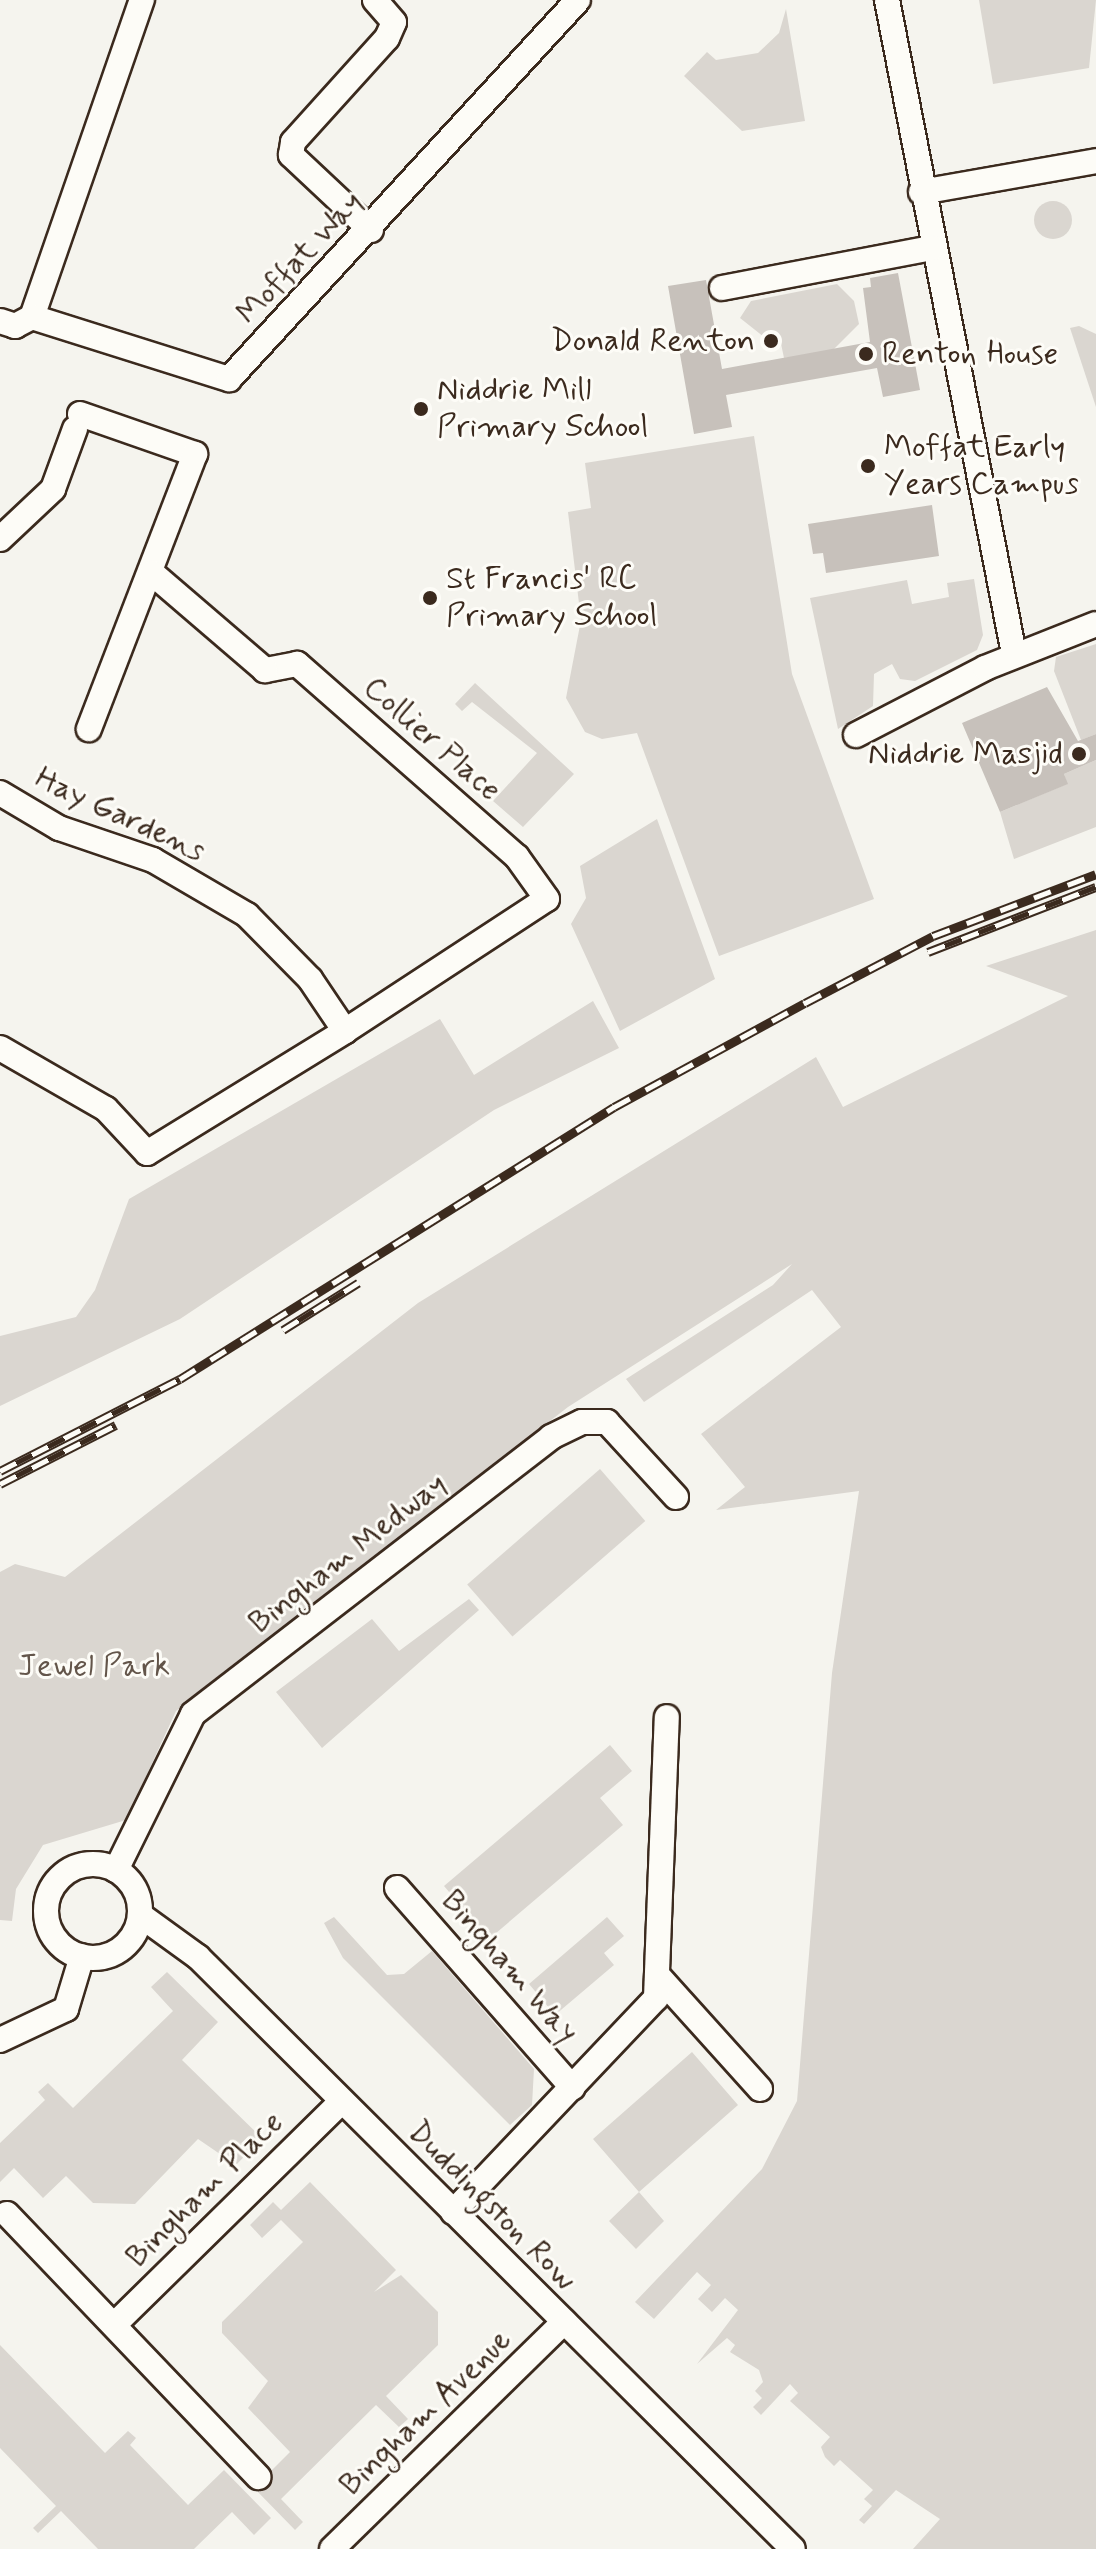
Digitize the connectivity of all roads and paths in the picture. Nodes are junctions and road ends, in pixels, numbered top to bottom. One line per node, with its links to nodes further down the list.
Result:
1 (142, 0): 10 (street)
2 (375, 0): 7 (street)
3 (578, 0): 7 (street, Moffat Way)
4 (887, 0): 6 (street)
5 (1096, 161): 6 (street)
6 (922, 196): 8 (street)
7 (371, 230): 10 (street, Moffat Way)
8 (932, 248): 9 (street); 15 (street)
9 (722, 288)
10 (32, 317): 11 (street, Moffat Way)
11 (0, 321)
12 (0, 539): 13 (street)
13 (152, 573): 16 (street); 19 (street, Collier Place)
14 (1096, 624): 15 (street)
15 (1014, 654): 17 (street)
16 (89, 729)
17 (856, 735)
18 (0, 793): 19 (street, Hay Gardens)
19 (345, 1031): 20 (street)
20 (0, 1048)
21 (676, 1497): 23 (street, Bingham Medway)
22 (667, 1717): 27 (street, Bingham Way)
23 (116, 1870): 25 (street); 26 (street)
24 (397, 1888): 29 (street, Bingham Way)
25 (140, 1915): 26 (street); 31 (street, Duddingston Row)
26 (82, 1956): 28 (street)
27 (661, 1979): 29 (street, Bingham Way); 30 (street)
28 (0, 2040)
29 (573, 2088): 32 (street, Bingham Way)
30 (760, 2089)
31 (341, 2102): 32 (street, Duddingston Row); 35 (street, Bingham Place)
32 (453, 2212): 34 (street, Duddingston Row)
33 (7, 2214): 35 (street)
34 (564, 2322): 37 (street, Bingham Avenue); 38 (street, Duddingston Row)
35 (114, 2325): 36 (street)
36 (258, 2477)
37 (332, 2549)
38 (793, 2549)

